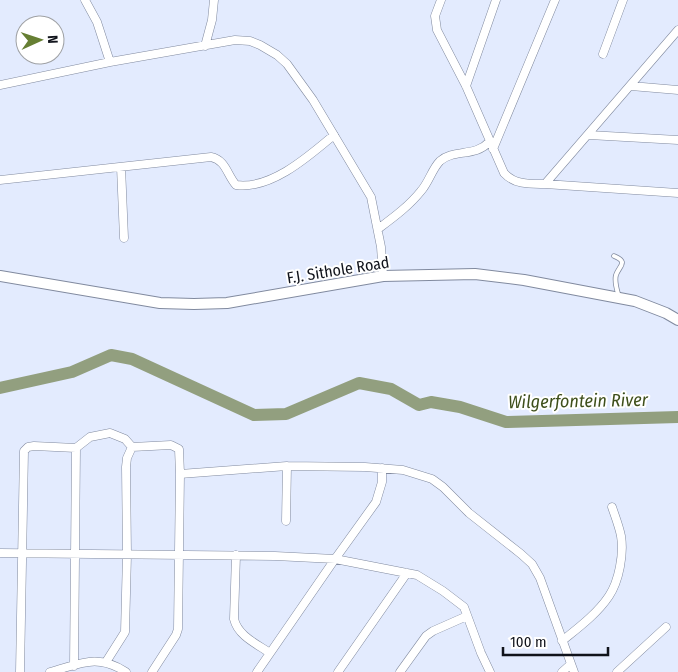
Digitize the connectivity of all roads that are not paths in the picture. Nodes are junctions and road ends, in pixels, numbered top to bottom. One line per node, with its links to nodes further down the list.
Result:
1 (86, 0): 10 (street)
2 (214, 0): 8 (street)
3 (441, 0): 12 (street)
4 (496, 0): 12 (street)
5 (555, 0): 19 (street)
6 (623, 0): 9 (street)
7 (678, 30): 13 (street)
8 (204, 46): 10 (street); 15 (street)
9 (603, 54)
10 (110, 62): 11 (street)
11 (0, 85)
12 (466, 86): 18 (street)
13 (631, 86): 14 (street); 16 (street)
14 (678, 90)
15 (334, 135): 20 (street); 24 (street)
16 (589, 135): 17 (street); 22 (street)
17 (678, 140)
18 (489, 142): 19 (street); 24 (street)
19 (493, 149): 22 (street)
20 (121, 167): 21 (street); 25 (street)
21 (0, 180)
22 (545, 184): 23 (street)
23 (678, 193)
24 (378, 229): 28 (street)
25 (124, 238)
26 (614, 256): 29 (lane)
27 (0, 276): 28 (street, F.J. Sithole Road)
28 (383, 276): 29 (street, F.J. Sithole Road)
29 (620, 299): 30 (street, F.J. Sithole Road)
30 (678, 320)
31 (132, 447): 32 (street); 35 (street); 41 (street)
32 (76, 448): 39 (street); 40 (street)
33 (287, 466): 34 (street); 35 (street); 37 (street)
34 (382, 468): 44 (street); 48 (street)
35 (180, 474): 42 (street)
36 (612, 507): 48 (street)
37 (286, 521)
38 (0, 553): 39 (street)
39 (22, 554): 40 (street); 53 (street)
40 (74, 554): 41 (street); 52 (street)
41 (127, 555): 42 (street); 50 (street)
42 (179, 555): 43 (street); 56 (street)
43 (236, 556): 44 (street); 49 (street)
44 (334, 559): 45 (street); 49 (street)
45 (407, 573): 46 (street); 58 (street)
46 (467, 616): 59 (street); 60 (street)
47 (666, 627): 63 (street)
48 (562, 641): 51 (street)
49 (270, 653): 57 (street)
50 (106, 662): 52 (street); 55 (street)
51 (571, 664): 61 (street); 62 (street)
52 (74, 666): 54 (street)
53 (20, 672)
54 (50, 672)
55 (126, 672)
56 (152, 672)
57 (257, 672)
58 (338, 672)
59 (400, 672)
60 (490, 672)
61 (562, 672)
62 (574, 672)
63 (617, 672)

